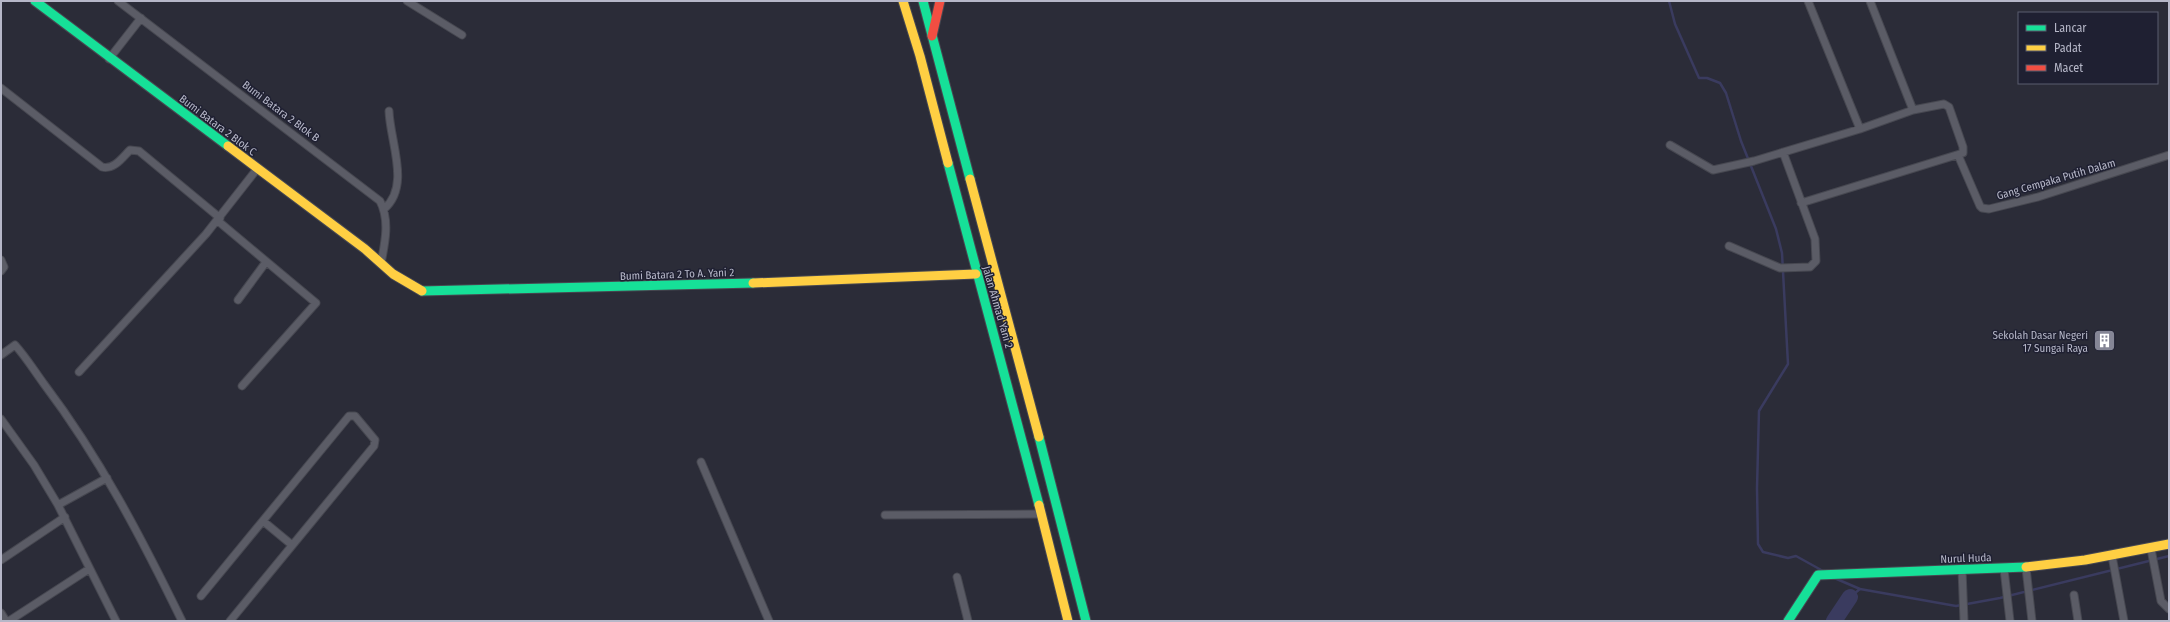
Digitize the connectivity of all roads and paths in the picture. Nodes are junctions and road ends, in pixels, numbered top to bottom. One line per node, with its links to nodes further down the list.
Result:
1 (35, 1): 12 (main road, Bumi Batara 2 Blok C)
2 (118, 1): 9 (street, Bumi Batara 2 Blok B)
3 (407, 1): 10 (street)
4 (903, 1): 30 (main road, Jalan Ahmad Yani 2)
5 (923, 1): 11 (main road, Jalan Ahmad Yani 2)
6 (940, 1): 11 (main road)
7 (1808, 1): 16 (street)
8 (1870, 1): 14 (street)
9 (140, 18): 12 (street); 23 (street, Bumi Batara 2 Blok B)
10 (462, 35)
11 (932, 38): 65 (main road, Jalan Ahmad Yani 2)
12 (109, 59): 21 (main road, Bumi Batara 2 Blok C)
13 (1, 88): 24 (street)
14 (1912, 110): 16 (street); 19 (street)
15 (389, 111): 23 (street)
16 (1860, 129): 18 (street)
17 (1670, 145): 18 (street)
18 (1783, 152): 22 (street)
19 (1958, 155): 20 (street, Gang Cempaka Putih Dalam); 22 (street)
20 (2169, 155)
21 (257, 169): 24 (street); 28 (main road, Bumi Batara 2 Blok C)
22 (1801, 202): 25 (street)
23 (384, 209): 28 (street)
24 (219, 219): 27 (street); 33 (street)
25 (1729, 246)
26 (1, 260): 29 (street)
27 (266, 262): 31 (street); 34 (street)
28 (383, 266): 30 (main road, Bumi Batara 2 To A. Yani 2)
29 (1, 271)
30 (976, 274): 39 (main road, Jalan Ahmad Yani 2)
31 (238, 300)
32 (1, 355): 37 (street)
33 (79, 372)
34 (242, 386)
35 (1, 419): 38 (street)
36 (701, 462): 62 (street)
37 (107, 478): 38 (street); 60 (street)
38 (58, 505): 41 (street)
39 (1041, 514): 40 (street); 64 (main road, Jalan Ahmad Yani 2)
40 (885, 515)
41 (64, 517): 47 (street); 49 (street)
42 (263, 521): 44 (street); 44 (street); 54 (street)
43 (2169, 544): 45 (main road, Nurul Huda)
44 (292, 545): 61 (street)
45 (2152, 551): 46 (main road, Nurul Huda); 55 (street)
46 (2113, 558): 48 (main road, Nurul Huda); 71 (street)
47 (1, 560)
48 (2026, 568): 51 (main road, Nurul Huda); 69 (street)
49 (89, 569): 57 (street); 59 (street)
50 (1962, 569): 51 (main road, Nurul Huda); 66 (main road, Nurul Huda); 67 (street)
51 (2004, 569): 68 (street)
52 (957, 577): 63 (street)
53 (2074, 595): 70 (street)
54 (201, 596)
55 (2169, 609)
56 (1, 613): 58 (street)
57 (113, 620)
58 (6, 621)
59 (9, 621)
60 (182, 621)
61 (230, 621)
62 (769, 621)
63 (968, 621)
64 (1068, 621)
65 (1086, 621)
66 (1788, 621)
67 (1964, 621)
68 (2010, 621)
69 (2032, 621)
70 (2078, 621)
71 (2124, 621)

